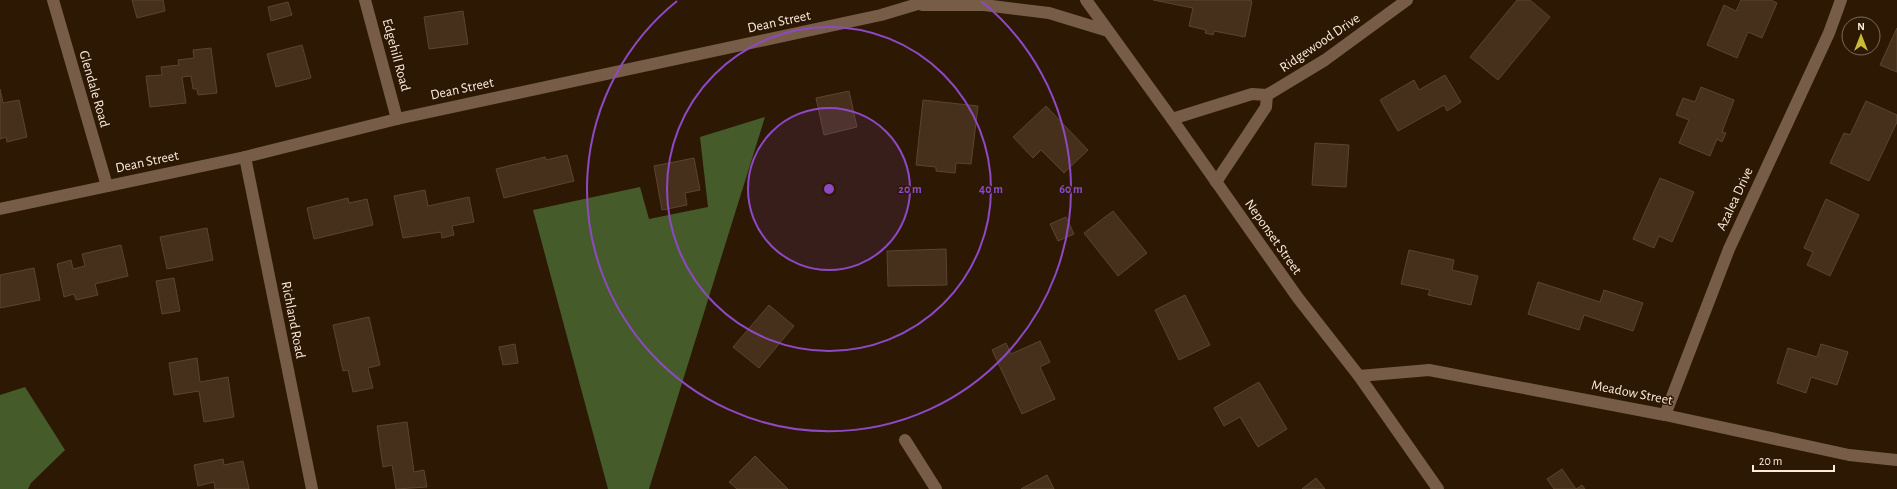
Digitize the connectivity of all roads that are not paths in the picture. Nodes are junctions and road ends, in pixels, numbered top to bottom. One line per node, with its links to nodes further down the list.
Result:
1 (53, 0): 14 (street, Glendale Road)
2 (365, 0): 10 (street, Edgehill Road)
3 (931, 0): 7 (street, Dean Street)
4 (1086, 0): 8 (street, Neponset Street)
5 (1407, 0): 9 (street, Ridgewood Drive)
6 (1841, 0): 17 (street, Azalea Drive)
7 (915, 3): 8 (street); 10 (street, Dean Street)
8 (1108, 31): 11 (street, Neponset Street)
9 (1267, 95): 11 (street, Ridgewood Drive); 13 (street)
10 (397, 119): 12 (street, Dean Street)
11 (1172, 119): 13 (street, Neponset Street)
12 (245, 157): 14 (street, Dean Street); 20 (street, Richland Road)
13 (1216, 182): 16 (street, Neponset Street)
14 (107, 186): 15 (street, Dean Street)
15 (0, 209)
16 (1359, 376): 17 (street, Meadow Street); 22 (street, Neponset Street)
17 (1665, 415): 19 (street, Meadow Street)
18 (905, 440): 21 (street)
19 (1897, 460)
20 (312, 489)
21 (936, 489)
22 (1438, 489)

